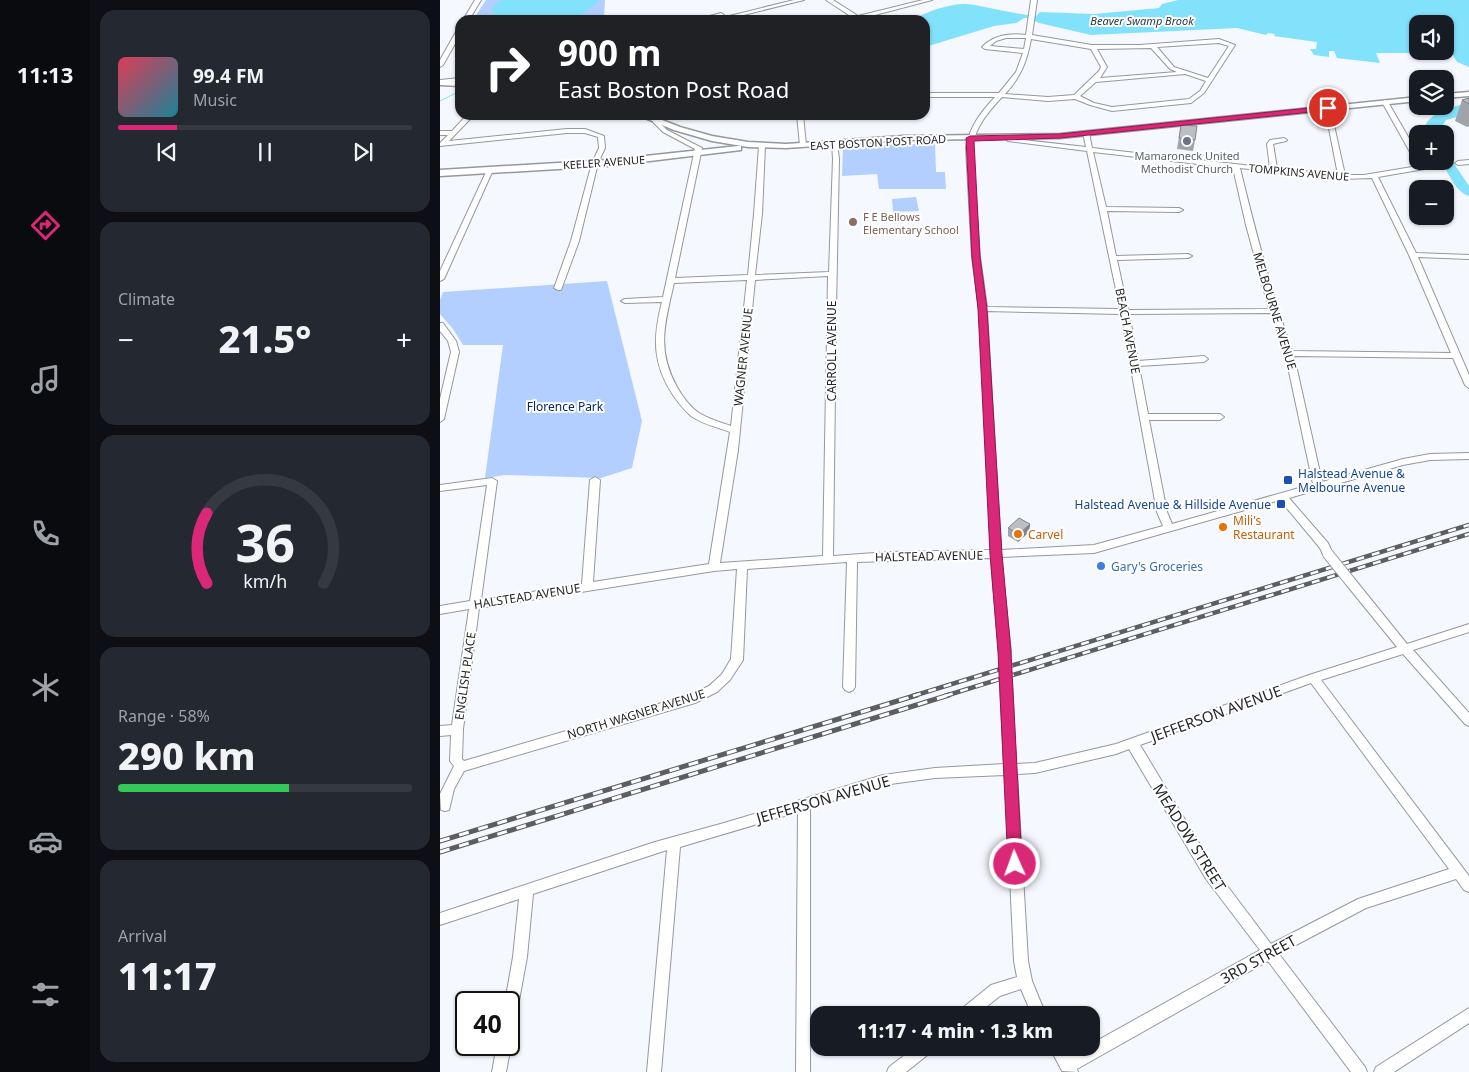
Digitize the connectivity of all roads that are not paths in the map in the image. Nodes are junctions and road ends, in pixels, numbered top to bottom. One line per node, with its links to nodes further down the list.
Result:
1 (478, 0): 7 (street)
2 (783, 0): 8 (street)
3 (801, 0): 9 (street)
4 (829, 0): 10 (street)
5 (929, 0): 11 (street)
6 (1034, 0): 12 (street)
7 (469, 15)
8 (719, 15)
9 (737, 15)
10 (852, 15)
11 (869, 15)
12 (1028, 36): 15 (street); 16 (street); 16 (street)
13 (455, 39): 17 (street)
14 (1152, 45): 15 (street); 18 (street); 21 (street)
15 (1093, 47): 20 (street)
16 (1025, 51): 26 (street)
17 (440, 65)
18 (1183, 73): 20 (street); 21 (street)
19 (455, 80): 22 (street)
20 (1095, 80): 28 (street)
21 (1209, 80): 28 (street)
22 (440, 82): 23 (main road)
23 (455, 84)
24 (1469, 94): 27 (main road)
25 (930, 95): 26 (street)
26 (1000, 95): 28 (street); 38 (street)
27 (1454, 95)
28 (1076, 97)
29 (1409, 100): 30 (main road, EAST BOSTON POST ROAD)
30 (1385, 102): 31 (main road, EAST BOSTON POST ROAD); 44 (street)
31 (1328, 108): 37 (main road, EAST BOSTON POST ROAD); 57 (street)
32 (467, 120): 36 (street)
33 (800, 120): 43 (street)
34 (655, 121): 45 (main road, EAST BOSTON POST ROAD); 47 (street)
35 (440, 133): 36 (street)
36 (455, 133): 42 (street)
37 (1086, 133): 39 (main road, EAST BOSTON POST ROAD); 46 (street, BEACH AVENUE)
38 (970, 138): 39 (main road, EAST BOSTON POST ROAD); 41 (main road, EAST BOSTON POST ROAD); 71 (street)
39 (1008, 139): 46 (street, TOMPKINS AVENUE)
40 (1284, 140): 54 (street)
41 (835, 143): 43 (main road, EAST BOSTON POST ROAD); 64 (street, CARROLL AVENUE)
42 (442, 145): 49 (street)
43 (803, 145): 45 (main road, EAST BOSTON POST ROAD)
44 (1409, 145)
45 (765, 146): 47 (main road, KEELER AVENUE); 65 (street, WAGNER AVENUE)
46 (1089, 149): 51 (street, TOMPKINS AVENUE); 58 (street, BEACH AVENUE)
47 (698, 153): 49 (main road, KEELER AVENUE); 67 (street)
48 (1469, 162): 50 (street)
49 (595, 163): 53 (main road, KEELER AVENUE); 68 (street)
50 (1458, 163)
51 (1236, 166): 54 (street, TOMPKINS AVENUE); 72 (street, MELBOURNE AVENUE)
52 (1409, 166): 56 (street, TOMPKINS AVENUE)
53 (490, 170): 55 (main road, KEELER AVENUE); 66 (street)
54 (1274, 170): 57 (street, TOMPKINS AVENUE)
55 (440, 173)
56 (1374, 175): 57 (street, TOMPKINS AVENUE); 60 (street)
57 (1342, 177)
58 (1103, 210): 59 (street); 63 (street, BEACH AVENUE)
59 (1179, 210)
60 (1413, 255): 62 (street); 76 (street)
61 (1188, 256): 63 (street)
62 (1469, 257)
63 (1113, 258): 73 (street, BEACH AVENUE)
64 (832, 274): 65 (street); 92 (street, CARROLL AVENUE)
65 (751, 277): 67 (street); 83 (street, WAGNER AVENUE)
66 (440, 279)
67 (670, 281): 69 (street)
68 (558, 288)
69 (666, 299): 70 (street); 83 (street)
70 (625, 300)
71 (983, 309): 73 (street); 90 (street)
72 (1274, 311): 73 (street); 75 (street, MELBOURNE AVENUE)
73 (1125, 312): 78 (street, BEACH AVENUE)
74 (440, 325): 82 (street)
75 (1289, 353): 76 (street); 86 (street, MELBOURNE AVENUE)
76 (1457, 356): 79 (street)
77 (1204, 359): 78 (street)
78 (1134, 364): 80 (street, BEACH AVENUE)
79 (1468, 379)
80 (1144, 417): 81 (street); 89 (street, BEACH AVENUE)
81 (1220, 417)
82 (440, 419)
83 (735, 430): 94 (street, WAGNER AVENUE)
84 (1468, 457): 86 (street, HALSTEAD AVENUE)
85 (595, 480): 95 (street)
86 (1318, 486): 88 (street, HALSTEAD AVENUE)
87 (440, 488): 96 (street, ENGLISH PLACE)
88 (1282, 496): 89 (street, HALSTEAD AVENUE); 99 (street, bridge)
89 (1169, 529): 90 (street, HALSTEAD AVENUE)
90 (996, 554): 91 (street, HALSTEAD AVENUE); 107 (street, bridge)
91 (852, 558): 92 (street, HALSTEAD AVENUE); 101 (street)
92 (828, 559): 93 (street, HALSTEAD AVENUE)
93 (742, 566): 94 (street, HALSTEAD AVENUE); 106 (street, NORTH WAGNER AVENUE)
94 (714, 568): 95 (street, HALSTEAD AVENUE)
95 (587, 587): 96 (street, HALSTEAD AVENUE)
96 (475, 604): 97 (street, HALSTEAD AVENUE); 103 (street, ENGLISH PLACE)
97 (440, 610)
98 (1469, 628): 99 (street, JEFFERSON AVENUE)
99 (1405, 649): 100 (street, JEFFERSON AVENUE); 102 (street)
100 (1313, 678): 105 (street, JEFFERSON AVENUE); 111 (street)
101 (849, 687)
102 (1469, 721)
103 (458, 729): 104 (street); 106 (street, ENGLISH PLACE)
104 (440, 731)
105 (1132, 743): 107 (street, JEFFERSON AVENUE); 115 (street, MEADOW STREET)
106 (461, 765): 109 (street)
107 (1012, 769): 108 (street, JEFFERSON AVENUE); 116 (street)
108 (804, 804): 110 (street, JEFFERSON AVENUE); 127 (street)
109 (445, 806)
110 (674, 843): 113 (street, JEFFERSON AVENUE); 126 (street)
111 (1458, 872): 112 (street); 115 (street, 3RD STREET)
112 (1469, 886)
113 (527, 890): 114 (street, JEFFERSON AVENUE); 117 (street)
114 (440, 920)
115 (1270, 952): 124 (street, 3RD STREET); 129 (street, MEADOW STREET)
116 (1025, 981): 118 (street); 119 (street)
117 (514, 991)
118 (976, 1006)
119 (1035, 1006)
120 (1469, 1015): 130 (street)
121 (502, 1056): 125 (street)
122 (915, 1056): 128 (street)
123 (1062, 1056): 124 (street)
124 (1069, 1069)
125 (499, 1072)
126 (654, 1072)
127 (804, 1072)
128 (895, 1072)
129 (1360, 1072)
130 (1381, 1072)

